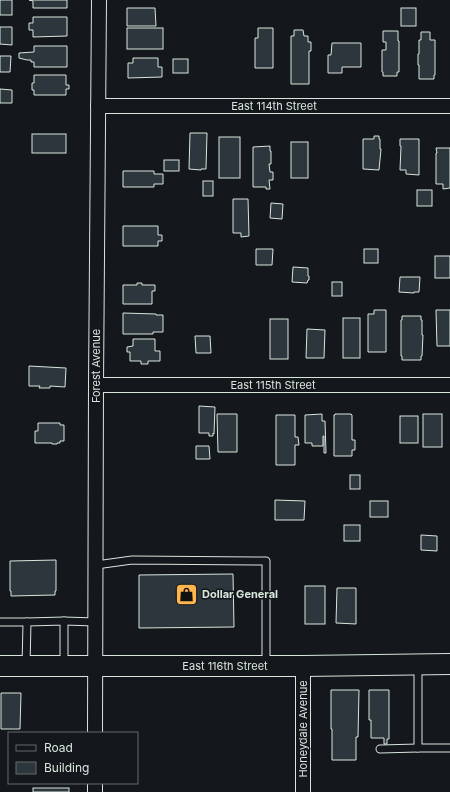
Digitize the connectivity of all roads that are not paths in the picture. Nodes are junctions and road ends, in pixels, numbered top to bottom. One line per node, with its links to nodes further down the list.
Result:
1 (99, 0): 2 (street, Forest Avenue)
2 (98, 106): 3 (street, East 114th Street); 4 (street, Forest Avenue)
3 (450, 106)
4 (96, 385): 5 (street, East 115th Street); 6 (street, Forest Avenue)
5 (450, 385)
6 (96, 566): 10 (street, Forest Avenue); 17 (lane)
7 (64, 621): 9 (lane); 10 (lane); 15 (lane)
8 (0, 622): 9 (lane)
9 (27, 622): 14 (lane)
10 (96, 622): 16 (street, Forest Avenue)
11 (450, 664): 12 (main road, East 116th Street)
12 (418, 665): 18 (main road, East 116th Street); 20 (lane)
13 (0, 666): 14 (main road, East 116th Street)
14 (26, 666): 15 (main road, East 116th Street)
15 (64, 666): 16 (main road, East 116th Street)
16 (96, 666): 17 (main road, East 116th Street); 19 (street, Forest Avenue)
17 (266, 666): 18 (main road, East 116th Street)
18 (303, 666): 23 (street, Honeydale Avenue)
19 (95, 732)
20 (418, 748): 21 (lane); 22 (lane)
21 (450, 748)
22 (380, 749)
23 (303, 792)

